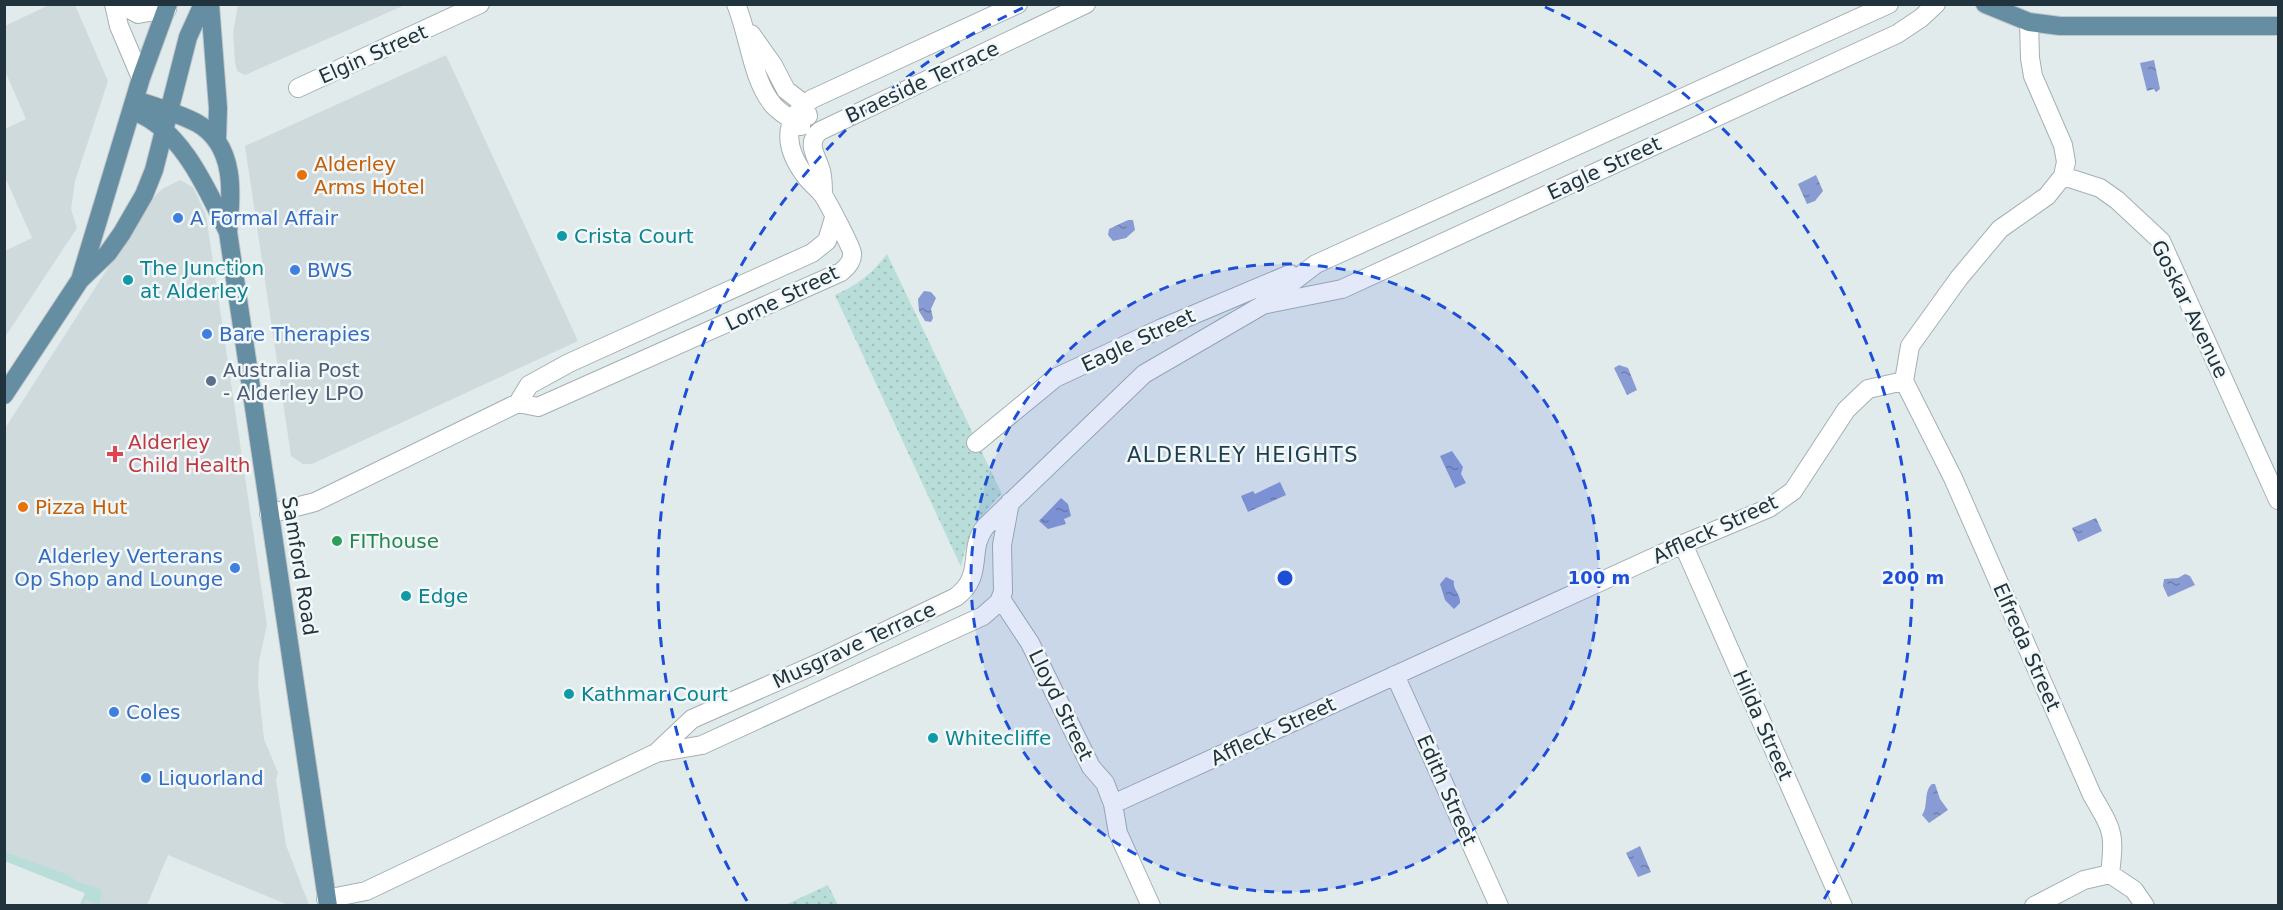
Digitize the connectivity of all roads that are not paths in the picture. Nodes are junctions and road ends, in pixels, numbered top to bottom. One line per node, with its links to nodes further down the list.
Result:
1 (114, 4): 17 (street)
2 (120, 4): 11 (street)
3 (203, 4): 22 (main road)
4 (210, 4): 21 (main road)
5 (480, 4): 18 (street, Elgin Street)
6 (736, 4): 15 (street)
7 (1018, 4): 20 (street, Braeside Terrace)
8 (1086, 4): 26 (street, Braeside Terrace)
9 (1936, 4): 16 (street, Eagle Street)
10 (1985, 4): 13 (main road)
11 (168, 7): 17 (main road)
12 (1883, 8): 16 (street); 32 (street, Eagle Street)
13 (2030, 22): 14 (main road); 28 (street)
14 (2278, 26)
15 (746, 27): 20 (street); 23 (street)
16 (1887, 38): 34 (street, Eagle Street)
17 (141, 78): 19 (main road)
18 (298, 88)
19 (134, 105): 22 (main road); 24 (main road, Samford Road); 33 (main road)
20 (804, 105): 23 (street, Braeside Terrace); 26 (street)
21 (218, 108): 22 (main road); 25 (main road)
22 (179, 116): 24 (main road); 25 (main road)
23 (792, 119): 26 (street); 27 (street)
24 (165, 131): 31 (main road, Samford Road); 33 (main road)
25 (217, 140): 31 (main road, Samford Road)
26 (814, 143): 27 (street, Braeside Terrace); 29 (street)
27 (795, 158): 29 (street)
28 (2063, 176): 35 (street); 39 (street, Goskar Avenue)
29 (823, 195): 30 (street)
30 (834, 218): 37 (street, Lorne Street); 37 (street, Lorne Street)
31 (228, 232): 41 (main road, Samford Road)
32 (1316, 264): 34 (street, Eagle Street); 38 (street, Eagle Street)
33 (80, 280): 36 (main road)
34 (1261, 306): 40 (street, Eagle Street)
35 (1904, 381): 42 (street, Affleck Street); 47 (street, Elfreda Street)
36 (4, 395)
37 (518, 403): 41 (street, Lorne Street)
38 (976, 442)
39 (2278, 500)
40 (1010, 501): 43 (street); 45 (street, Musgrave Terrace)
41 (270, 514): 48 (main road, Samford Road)
42 (1683, 544): 44 (street, Affleck Street); 51 (street, Hilda Street)
43 (1001, 599): 45 (street, Musgrave Terrace); 46 (street, Lloyd Street)
44 (1395, 675): 46 (street, Affleck Street); 50 (street, Edith Street)
45 (656, 753): 48 (street, Musgrave Terrace)
46 (1113, 804): 49 (street, Lloyd Street)
47 (2110, 874): 52 (street); 53 (street)
48 (327, 902)
49 (1151, 906)
50 (1499, 906)
51 (1843, 906)
52 (2034, 906)
53 (2145, 906)

